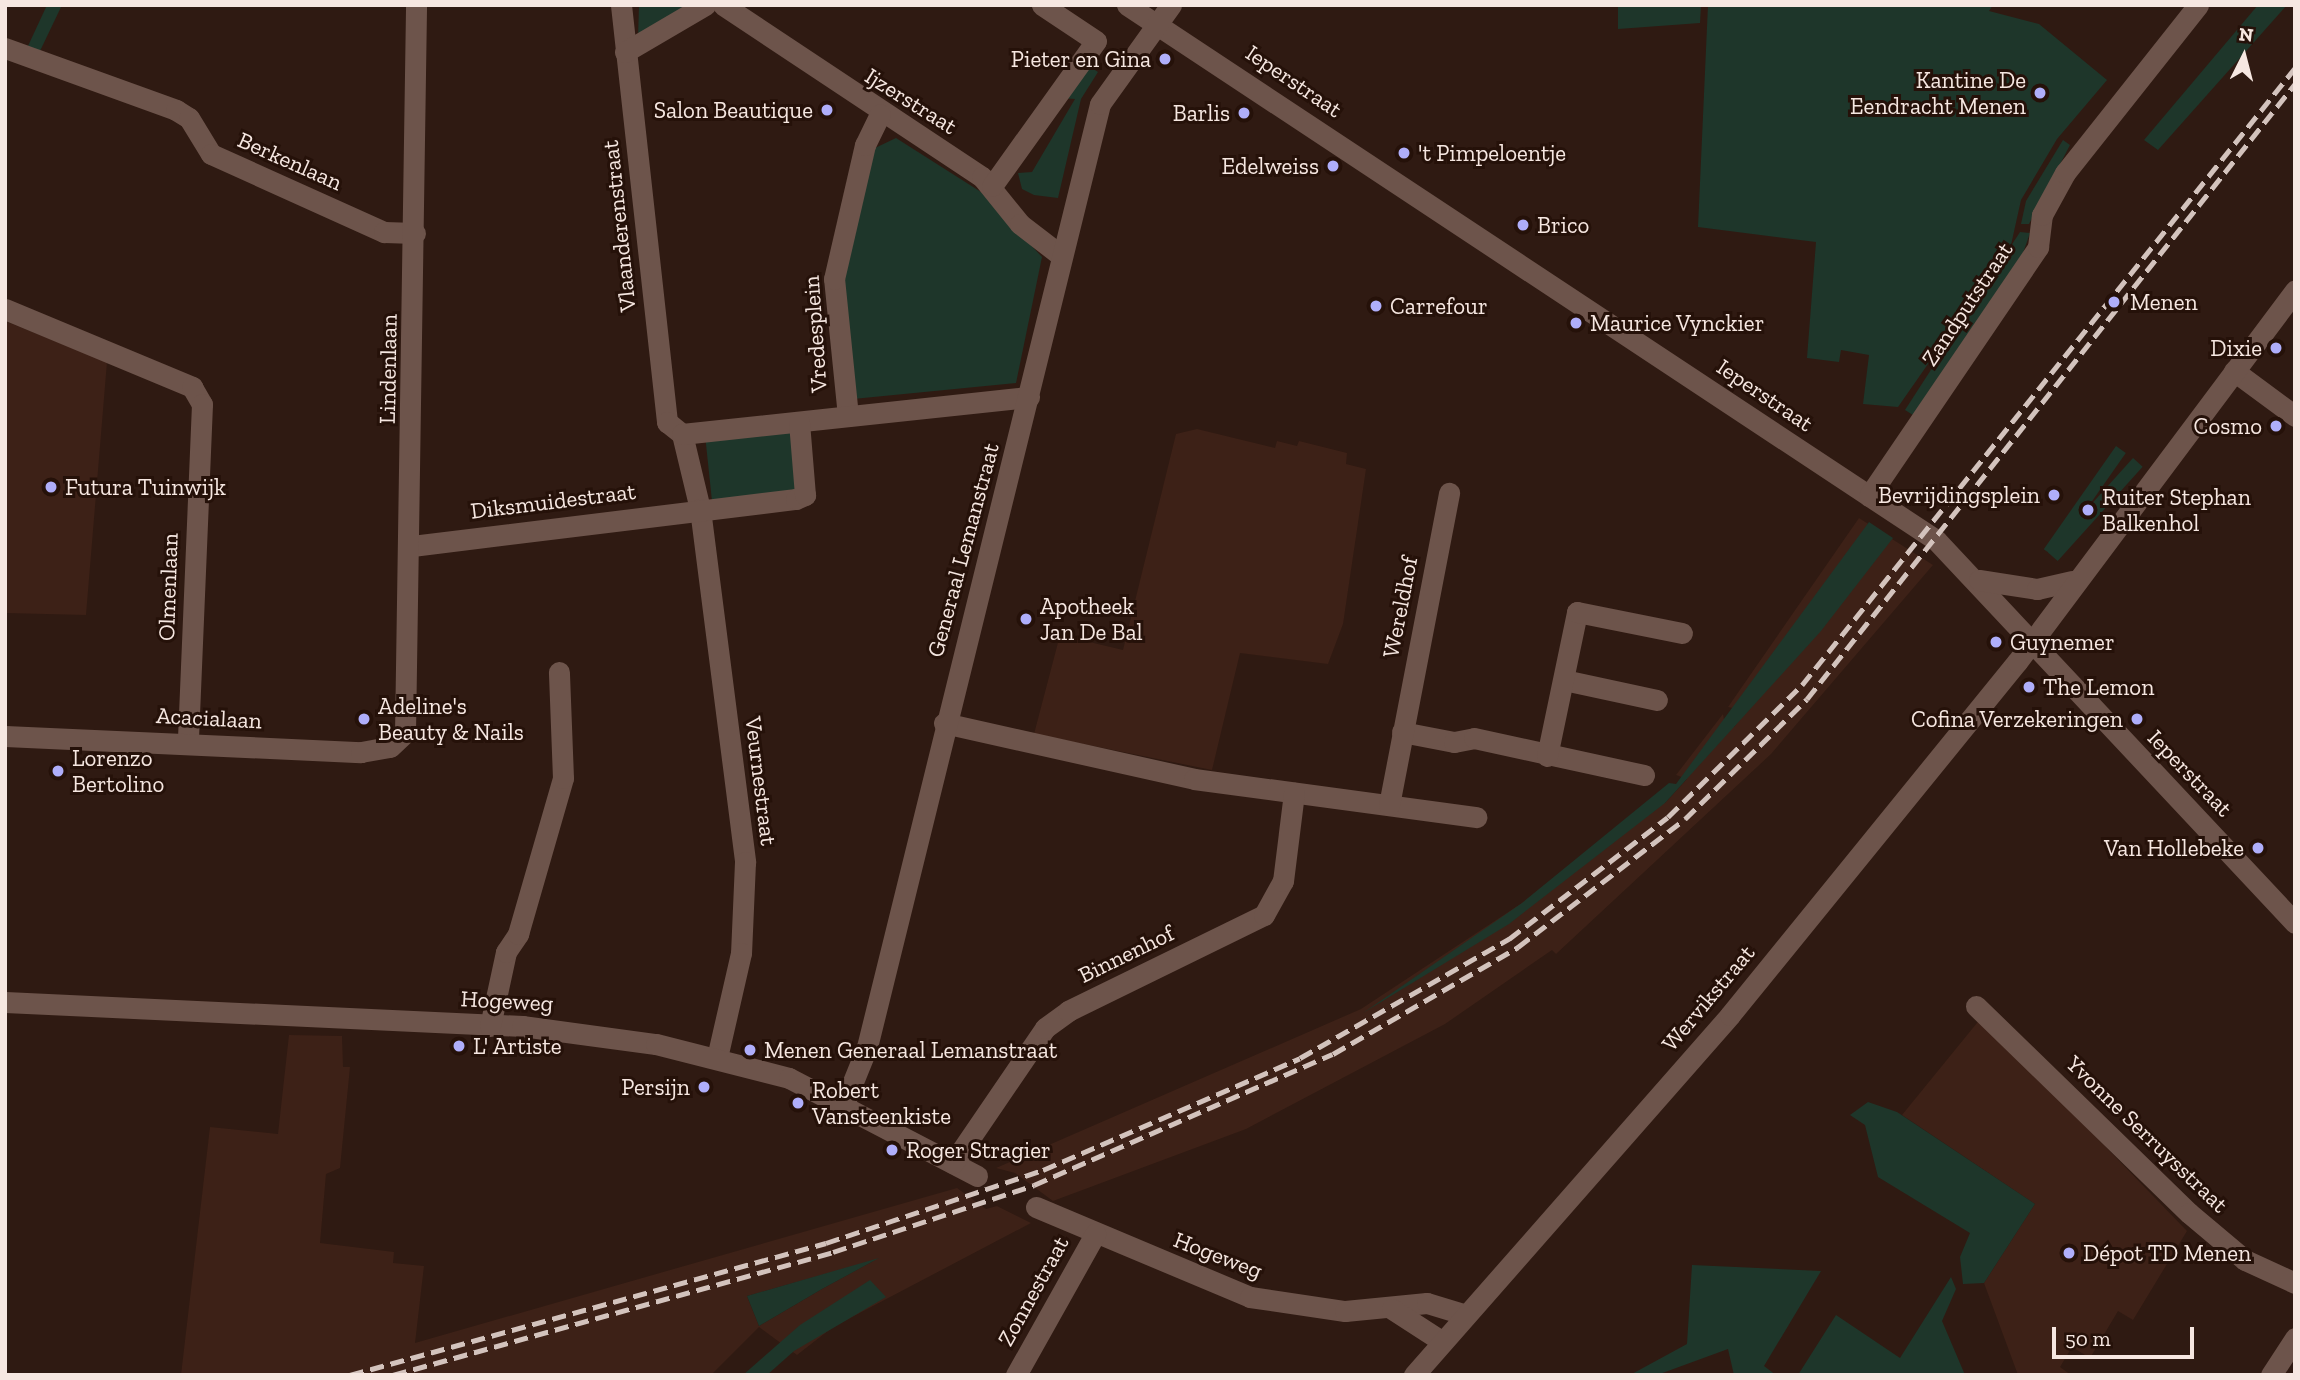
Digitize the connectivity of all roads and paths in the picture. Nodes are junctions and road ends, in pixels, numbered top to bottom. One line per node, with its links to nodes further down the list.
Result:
1 (416, 5): 14 (street, Lindenlaan)
2 (621, 5): 11 (street, Vlaanderenstraat)
3 (705, 5): 11 (street)
4 (723, 5): 12 (street, Ijzerstraat)
5 (1042, 5): 13 (street)
6 (1127, 5): 9 (street, Ieperstraat)
7 (1171, 5): 9 (street, Generaal Lemanstraat)
8 (2198, 5): 25 (street, Zandputstraat)
9 (1157, 22): 15 (street, Generaal Lemanstraat); 25 (street, Ieperstraat)
10 (5, 48): 14 (street, Berkenlaan)
11 (625, 52): 23 (street, Vlaanderenstraat)
12 (880, 114): 13 (street, Ijzerstraat); 20 (street, Vredesplein)
13 (992, 187): 15 (street, Ijzerstraat)
14 (415, 233): 27 (street, Lindenlaan)
15 (1059, 254): 19 (street, Generaal Lemanstraat)
16 (2295, 290): 18 (street)
17 (5, 309): 39 (street, Olmenlaan)
18 (2234, 370): 21 (street); 29 (street)
19 (1029, 397): 20 (street, Vredesplein); 35 (street, Generaal Lemanstraat)
20 (848, 415): 22 (street)
21 (2295, 416)
22 (799, 422): 23 (street); 26 (street, Diksmuidestraat)
23 (682, 434): 26 (street, Vlaanderenstraat)
24 (1449, 493): 36 (street, Wereldhof)
25 (1868, 496): 28 (street, Ieperstraat)
26 (700, 509): 27 (street, Diksmuidestraat); 49 (street, Veurnestraat)
27 (412, 546): 37 (street, Lindenlaan)
28 (1979, 580): 29 (street); 31 (street, Ieperstraat)
29 (2072, 581): 31 (street)
30 (1682, 633): 33 (street)
31 (2030, 645): 45 (street, Ieperstraat); 57 (street, Wervikstraat)
32 (559, 672): 48 (street)
33 (1564, 680): 34 (street); 40 (street)
34 (1657, 701)
35 (944, 723): 42 (street); 50 (street, Generaal Lemanstraat)
36 (1402, 732): 40 (street); 43 (street, Wereldhof)
37 (405, 733): 39 (street, Acacialaan)
38 (5, 736): 39 (street, Acacialaan)
39 (188, 743)
40 (1547, 756): 41 (street)
41 (1644, 775)
42 (1294, 793): 43 (street); 51 (street, Binnenhof)
43 (1389, 805): 44 (street)
44 (1476, 817)
45 (2295, 923)
46 (5, 1002): 48 (street, Hogeweg)
47 (1976, 1006): 55 (street, Yvonne Serruysstraat)
48 (490, 1026): 49 (street, Hogeweg)
49 (717, 1058): 50 (street, Hogeweg)
50 (844, 1104): 51 (street, Hogeweg)
51 (953, 1163): 52 (street, Hogeweg)
52 (977, 1176)
53 (1036, 1207): 54 (street, Hogeweg)
54 (1095, 1234): 56 (street, Hogeweg); 60 (street, Zonnestraat)
55 (2295, 1283)
56 (1392, 1309): 57 (street, Hogeweg); 59 (street)
57 (1462, 1314): 59 (street, Wervikstraat)
58 (2295, 1338): 62 (street)
59 (1440, 1340): 61 (street, Wervikstraat)
60 (1016, 1375)
61 (1414, 1375)
62 (2271, 1375)

